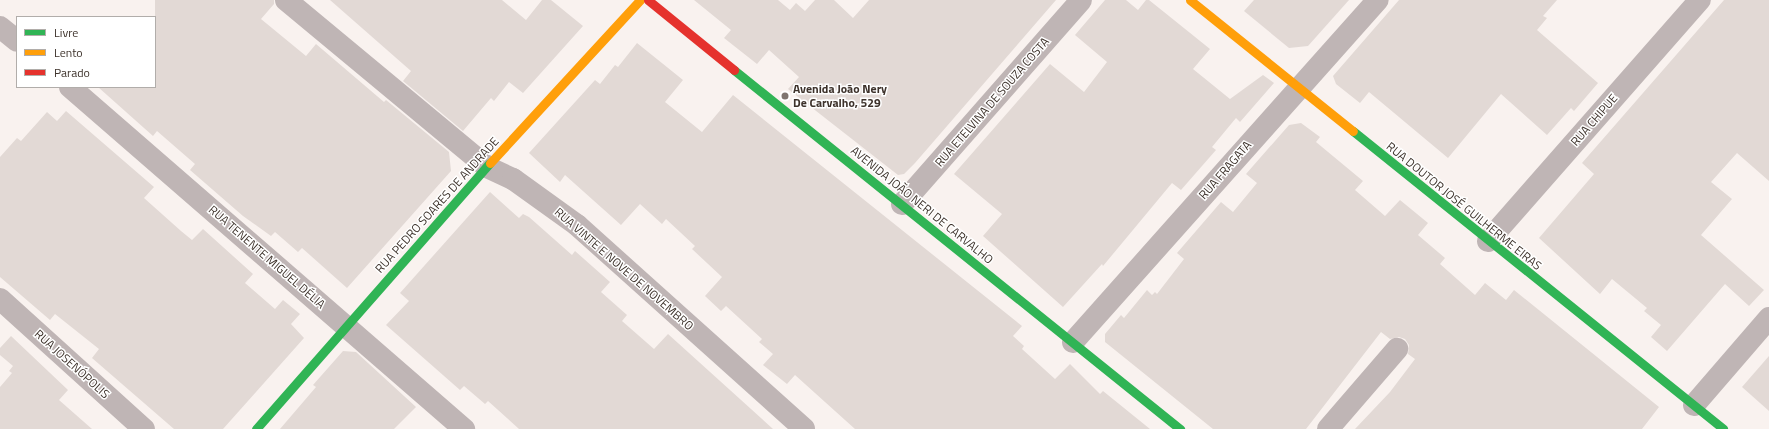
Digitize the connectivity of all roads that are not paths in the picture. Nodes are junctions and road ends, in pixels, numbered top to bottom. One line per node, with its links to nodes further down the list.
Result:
1 (286, 0): 12 (street, RUA VINTE E NOVE DE NOVEMBRO)
2 (640, 0): 12 (street, RUA PEDRO SOARES DE ANDRADE)
3 (648, 0): 13 (street, AVENIDA JOÃO NERI DE CARVALHO)
4 (1081, 0): 13 (street, RUA ETELVINA DE SOUZA COSTA)
5 (1190, 0): 11 (street, RUA DOUTOR JOSÉ GUILHERME EIRAS)
6 (1378, 0): 11 (street, RUA FRAGATA)
7 (1700, 0): 14 (street, RUA CHIPUE)
8 (0, 27): 9 (street)
9 (16, 40)
10 (71, 88): 17 (street, RUA TENENTE MIGUEL DÉLIA)
11 (1298, 88): 14 (street, RUA DOUTOR JOSÉ GUILHERME EIRAS); 18 (street, RUA FRAGATA)
12 (487, 167): 17 (street, RUA PEDRO SOARES DE ANDRADE); 24 (street, RUA VINTE E NOVE DE NOVEMBRO)
13 (902, 204): 18 (street, AVENIDA JOÃO NERI DE CARVALHO)
14 (1488, 241): 20 (street, RUA DOUTOR JOSÉ GUILHERME EIRAS)
15 (0, 299): 21 (street, RUA JOSENÓPOLIS)
16 (1769, 318): 20 (street)
17 (346, 326): 22 (street, RUA PEDRO SOARES DE ANDRADE); 23 (street, RUA TENENTE MIGUEL DÉLIA)
18 (1073, 342): 25 (street, AVENIDA JOÃO NERI DE CARVALHO)
19 (1397, 349): 26 (street)
20 (1694, 405): 27 (street, RUA DOUTOR JOSÉ GUILHERME EIRAS)
21 (144, 429)
22 (256, 429)
23 (464, 429)
24 (804, 429)
25 (1180, 429)
26 (1328, 429)
27 (1723, 429)

